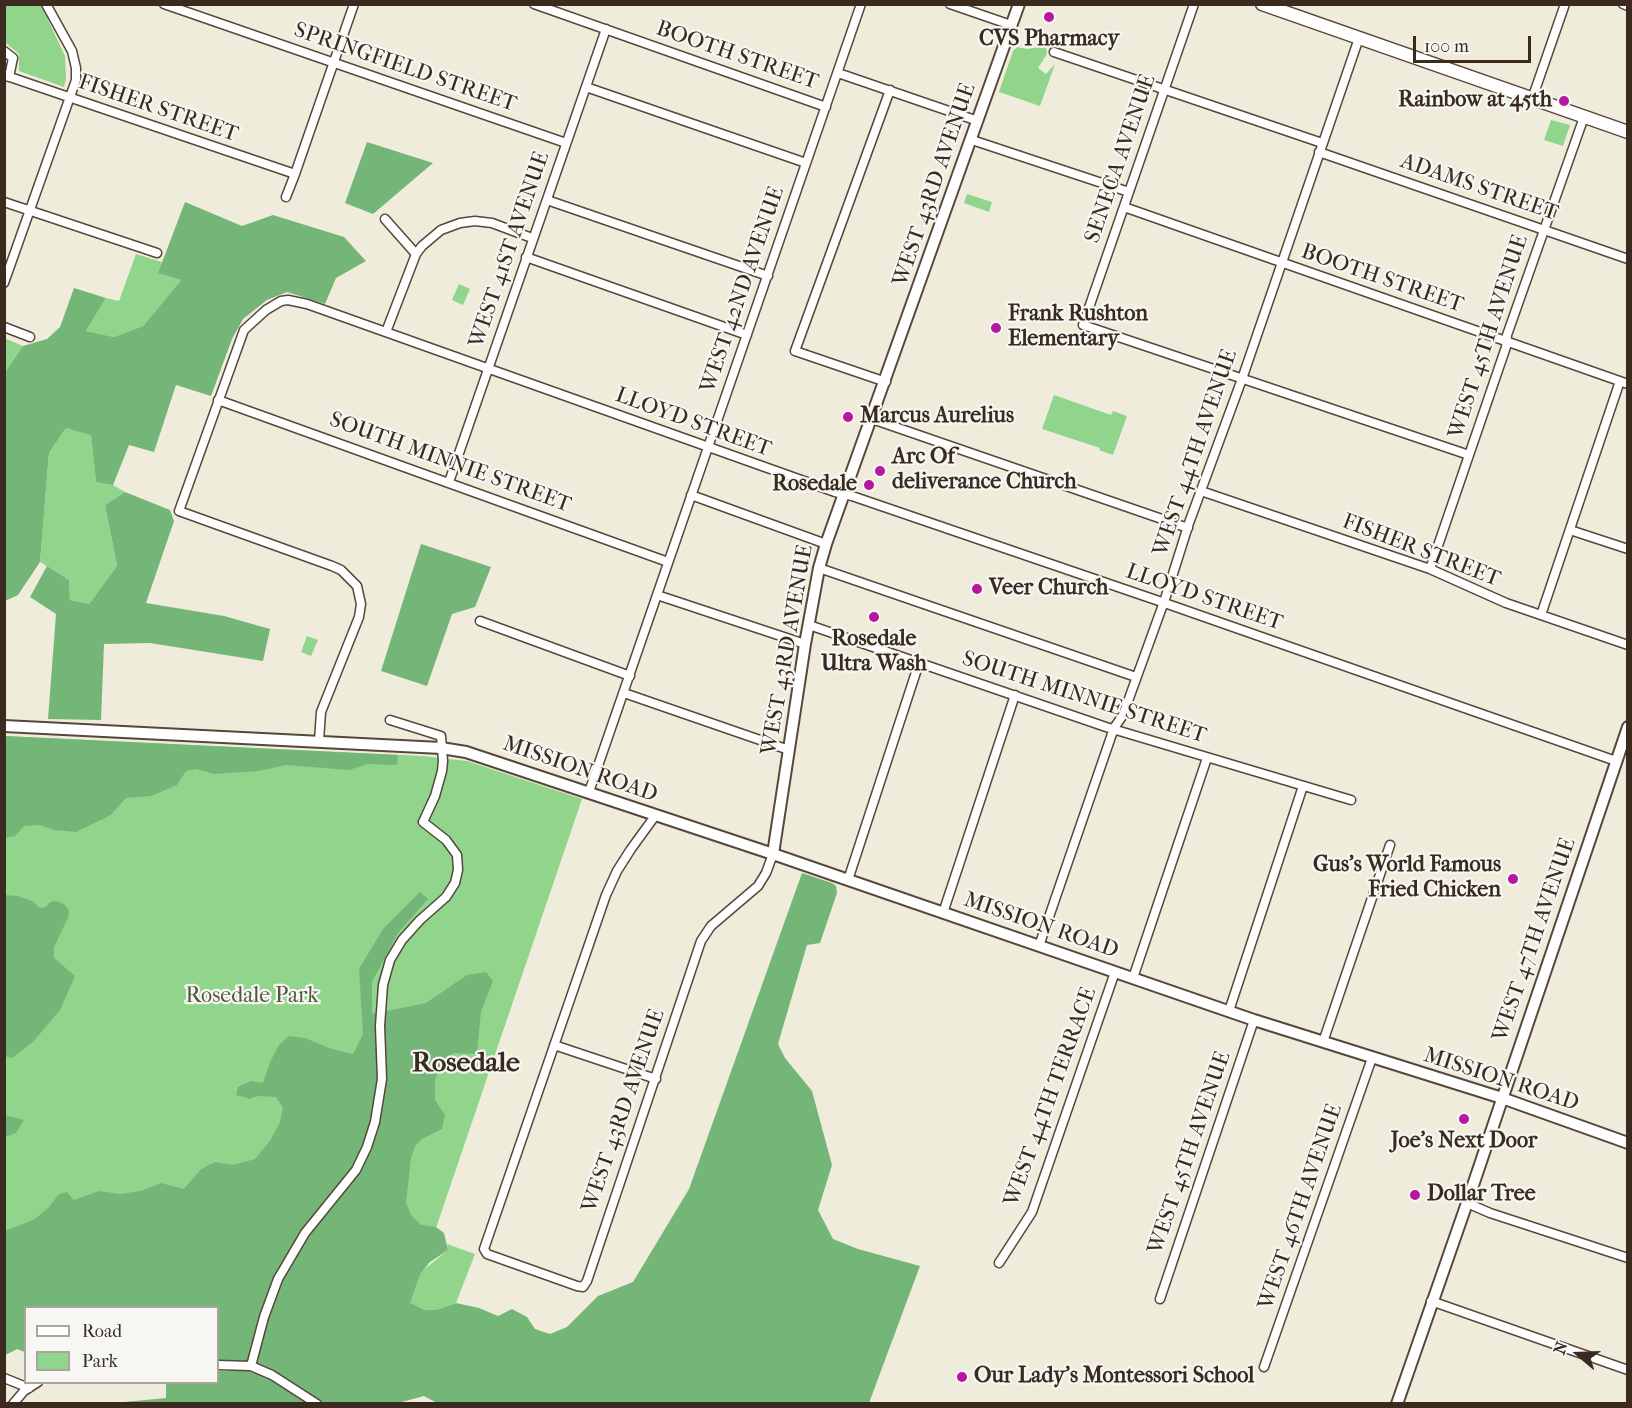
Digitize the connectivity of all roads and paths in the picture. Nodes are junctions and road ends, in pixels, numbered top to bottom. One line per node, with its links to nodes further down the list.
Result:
1 (46, 4): 22 (street)
2 (164, 4): 16 (street, SPRINGFIELD STREET)
3 (354, 4): 16 (street)
4 (861, 4): 17 (street, WEST 42ND AVENUE)
5 (950, 4): 11 (street)
6 (1019, 4): 11 (main road, WEST 43RD AVENUE)
7 (1194, 4): 21 (street, SENECA AVENUE)
8 (1262, 4): 13 (main road)
9 (1565, 4): 23 (street)
10 (539, 5): 12 (street, BOOTH STREET)
11 (1011, 25): 26 (main road, WEST 43RD AVENUE)
12 (606, 29): 19 (street, WEST 41ST AVENUE); 24 (street, BOOTH STREET)
13 (1359, 38): 23 (main road); 30 (street, WEST 44TH AVENUE)
14 (4, 51): 18 (street, FISHER STREET)
15 (1054, 52): 21 (street, ADAMS STREET)
16 (334, 62): 29 (street, SPRINGFIELD STREET); 32 (street)
17 (838, 73): 20 (street, BOOTH STREET); 24 (street, WEST 42ND AVENUE)
18 (7, 76): 22 (street, FISHER STREET)
19 (586, 87): 29 (street, WEST 41ST AVENUE); 31 (street)
20 (890, 90): 26 (street, BOOTH STREET); 56 (street)
21 (1164, 90): 30 (street, ADAMS STREET); 33 (street, SENECA AVENUE)
22 (70, 98): 32 (street, FISHER STREET); 38 (street)
23 (1532, 99): 25 (main road)
24 (826, 107): 31 (street, WEST 42ND AVENUE)
25 (1584, 117): 27 (main road); 40 (street, WEST 45TH AVENUE)
26 (978, 121): 28 (main road, WEST 43RD AVENUE)
27 (1628, 132)
28 (972, 140): 33 (street); 56 (main road, WEST 43RD AVENUE)
29 (566, 143): 35 (street, WEST 41ST AVENUE)
30 (1321, 148): 40 (street, ADAMS STREET); 46 (street, WEST 44TH AVENUE)
31 (806, 163): 47 (street, WEST 42ND AVENUE)
32 (295, 174): 34 (street)
33 (1129, 192): 37 (street, SENECA AVENUE)
34 (286, 197)
35 (547, 200): 41 (street, WEST 41ST AVENUE); 47 (street)
36 (4, 202): 38 (street)
37 (1124, 207): 46 (street, BOOTH STREET); 55 (street, SENECA AVENUE)
38 (30, 211): 42 (street); 48 (street)
39 (385, 219): 43 (street)
40 (1544, 230): 45 (street, ADAMS STREET); 53 (street, WEST 45TH AVENUE)
41 (532, 238): 43 (street); 44 (street, WEST 41ST AVENUE)
42 (157, 254)
43 (416, 254): 50 (street)
44 (526, 257): 51 (street); 54 (street, WEST 41ST AVENUE)
45 (1628, 259)
46 (1281, 262): 53 (street, BOOTH STREET); 55 (street, WEST 44TH AVENUE)
47 (768, 276): 51 (street, WEST 42ND AVENUE)
48 (4, 283)
49 (4, 327): 52 (street)
50 (386, 332): 54 (street, LLOYD STREET); 58 (street, LLOYD STREET)
51 (747, 335): 60 (street, WEST 42ND AVENUE)
52 (30, 337)
53 (1507, 342): 57 (street, BOOTH STREET); 61 (street, WEST 45TH AVENUE)
54 (488, 368): 60 (street, LLOYD STREET); 62 (street, WEST 41ST AVENUE)
55 (1242, 379): 61 (street); 63 (street, WEST 44TH AVENUE)
56 (886, 382): 59 (main road, WEST 43RD AVENUE)
57 (1624, 382): 67 (street)
58 (218, 400): 62 (street, SOUTH MINNIE STREET); 89 (street)
59 (872, 419): 65 (main road, WEST 43RD AVENUE); 66 (street)
60 (708, 448): 64 (street, WEST 42ND AVENUE); 65 (street, LLOYD STREET)
61 (1469, 455): 72 (street, WEST 45TH AVENUE)
62 (449, 482): 70 (street, SOUTH MINNIE STREET)
63 (1201, 491): 66 (street, WEST 44TH AVENUE); 72 (street, FISHER STREET)
64 (691, 495): 68 (street); 70 (street, WEST 42ND AVENUE)
65 (843, 495): 68 (main road, WEST 43RD AVENUE); 74 (street, LLOYD STREET)
66 (1188, 528): 74 (street, WEST 44TH AVENUE)
67 (1570, 530): 69 (street); 75 (street)
68 (826, 544): 71 (main road, WEST 43RD AVENUE)
69 (1628, 549)
70 (668, 562): 73 (street, WEST 42ND AVENUE)
71 (819, 568): 77 (main road, WEST 43RD AVENUE); 82 (street)
72 (1430, 569): 75 (street, FISHER STREET)
73 (657, 595): 78 (street); 81 (street, WEST 42ND AVENUE)
74 (1164, 603): 82 (street, WEST 44TH AVENUE); 93 (street, LLOYD STREET)
75 (1541, 615): 79 (street, FISHER STREET)
76 (480, 621): 81 (street)
77 (809, 625): 78 (main road, WEST 43RD AVENUE); 80 (street, SOUTH MINNIE STREET)
78 (805, 644): 91 (main road, WEST 43RD AVENUE)
79 (1628, 645)
80 (920, 663): 84 (street, SOUTH MINNIE STREET); 100 (street)
81 (630, 676): 83 (street, WEST 42ND AVENUE)
82 (1136, 677): 87 (street, WEST 44TH AVENUE)
83 (624, 693): 91 (street); 95 (street, WEST 42ND AVENUE)
84 (1015, 695): 87 (street, SOUTH MINNIE STREET); 101 (street)
85 (390, 720): 90 (street)
86 (4, 726): 89 (main road, MISSION ROAD)
87 (1114, 728): 92 (street, SOUTH MINNIE STREET); 102 (street, WEST 44TH AVENUE)
88 (1628, 728): 93 (main road, WEST 47TH AVENUE)
89 (319, 741): 90 (main road, MISSION ROAD)
90 (441, 748): 95 (main road, MISSION ROAD); 119 (street)
91 (789, 750): 99 (main road, WEST 43RD AVENUE)
92 (1207, 758): 94 (street, SOUTH MINNIE STREET); 104 (street)
93 (1616, 761): 111 (main road, WEST 47TH AVENUE)
94 (1303, 786): 96 (street, SOUTH MINNIE STREET); 105 (street)
95 (589, 792): 97 (main road, MISSION ROAD)
96 (1350, 800)
97 (655, 816): 99 (main road, MISSION ROAD); 108 (street)
98 (1390, 845): 107 (street)
99 (773, 854): 100 (main road, MISSION ROAD); 110 (street, WEST 43RD AVENUE)
100 (848, 880): 101 (main road, MISSION ROAD)
101 (943, 913): 102 (main road, MISSION ROAD)
102 (1039, 946): 103 (main road, MISSION ROAD)
103 (1115, 972): 104 (main road, MISSION ROAD); 115 (street, WEST 44TH TERRACE)
104 (1133, 978): 105 (main road, MISSION ROAD)
105 (1229, 1011): 106 (main road, MISSION ROAD)
106 (1254, 1020): 107 (main road, MISSION ROAD); 116 (street, WEST 45TH AVENUE)
107 (1323, 1042): 109 (main road, MISSION ROAD)
108 (554, 1045): 110 (street); 110 (street, WEST 43RD AVENUE)
109 (1372, 1058): 111 (main road, MISSION ROAD); 120 (street, WEST 46TH AVENUE)
110 (656, 1079)
111 (1502, 1098): 112 (main road, MISSION ROAD); 113 (main road, WEST 47TH AVENUE)
112 (1628, 1143)
113 (1467, 1203): 114 (street); 117 (main road, WEST 47TH AVENUE)
114 (1628, 1258)
115 (999, 1263)
116 (1160, 1299)
117 (1431, 1301): 121 (street); 125 (main road, WEST 47TH AVENUE)
118 (219, 1365): 119 (street)
119 (251, 1366): 127 (street)
120 (1264, 1367)
121 (1628, 1370)
122 (4, 1378): 124 (street)
123 (36, 1384): 124 (street)
124 (28, 1388): 126 (street)
125 (1400, 1402)
126 (14, 1404)
127 (316, 1404)

